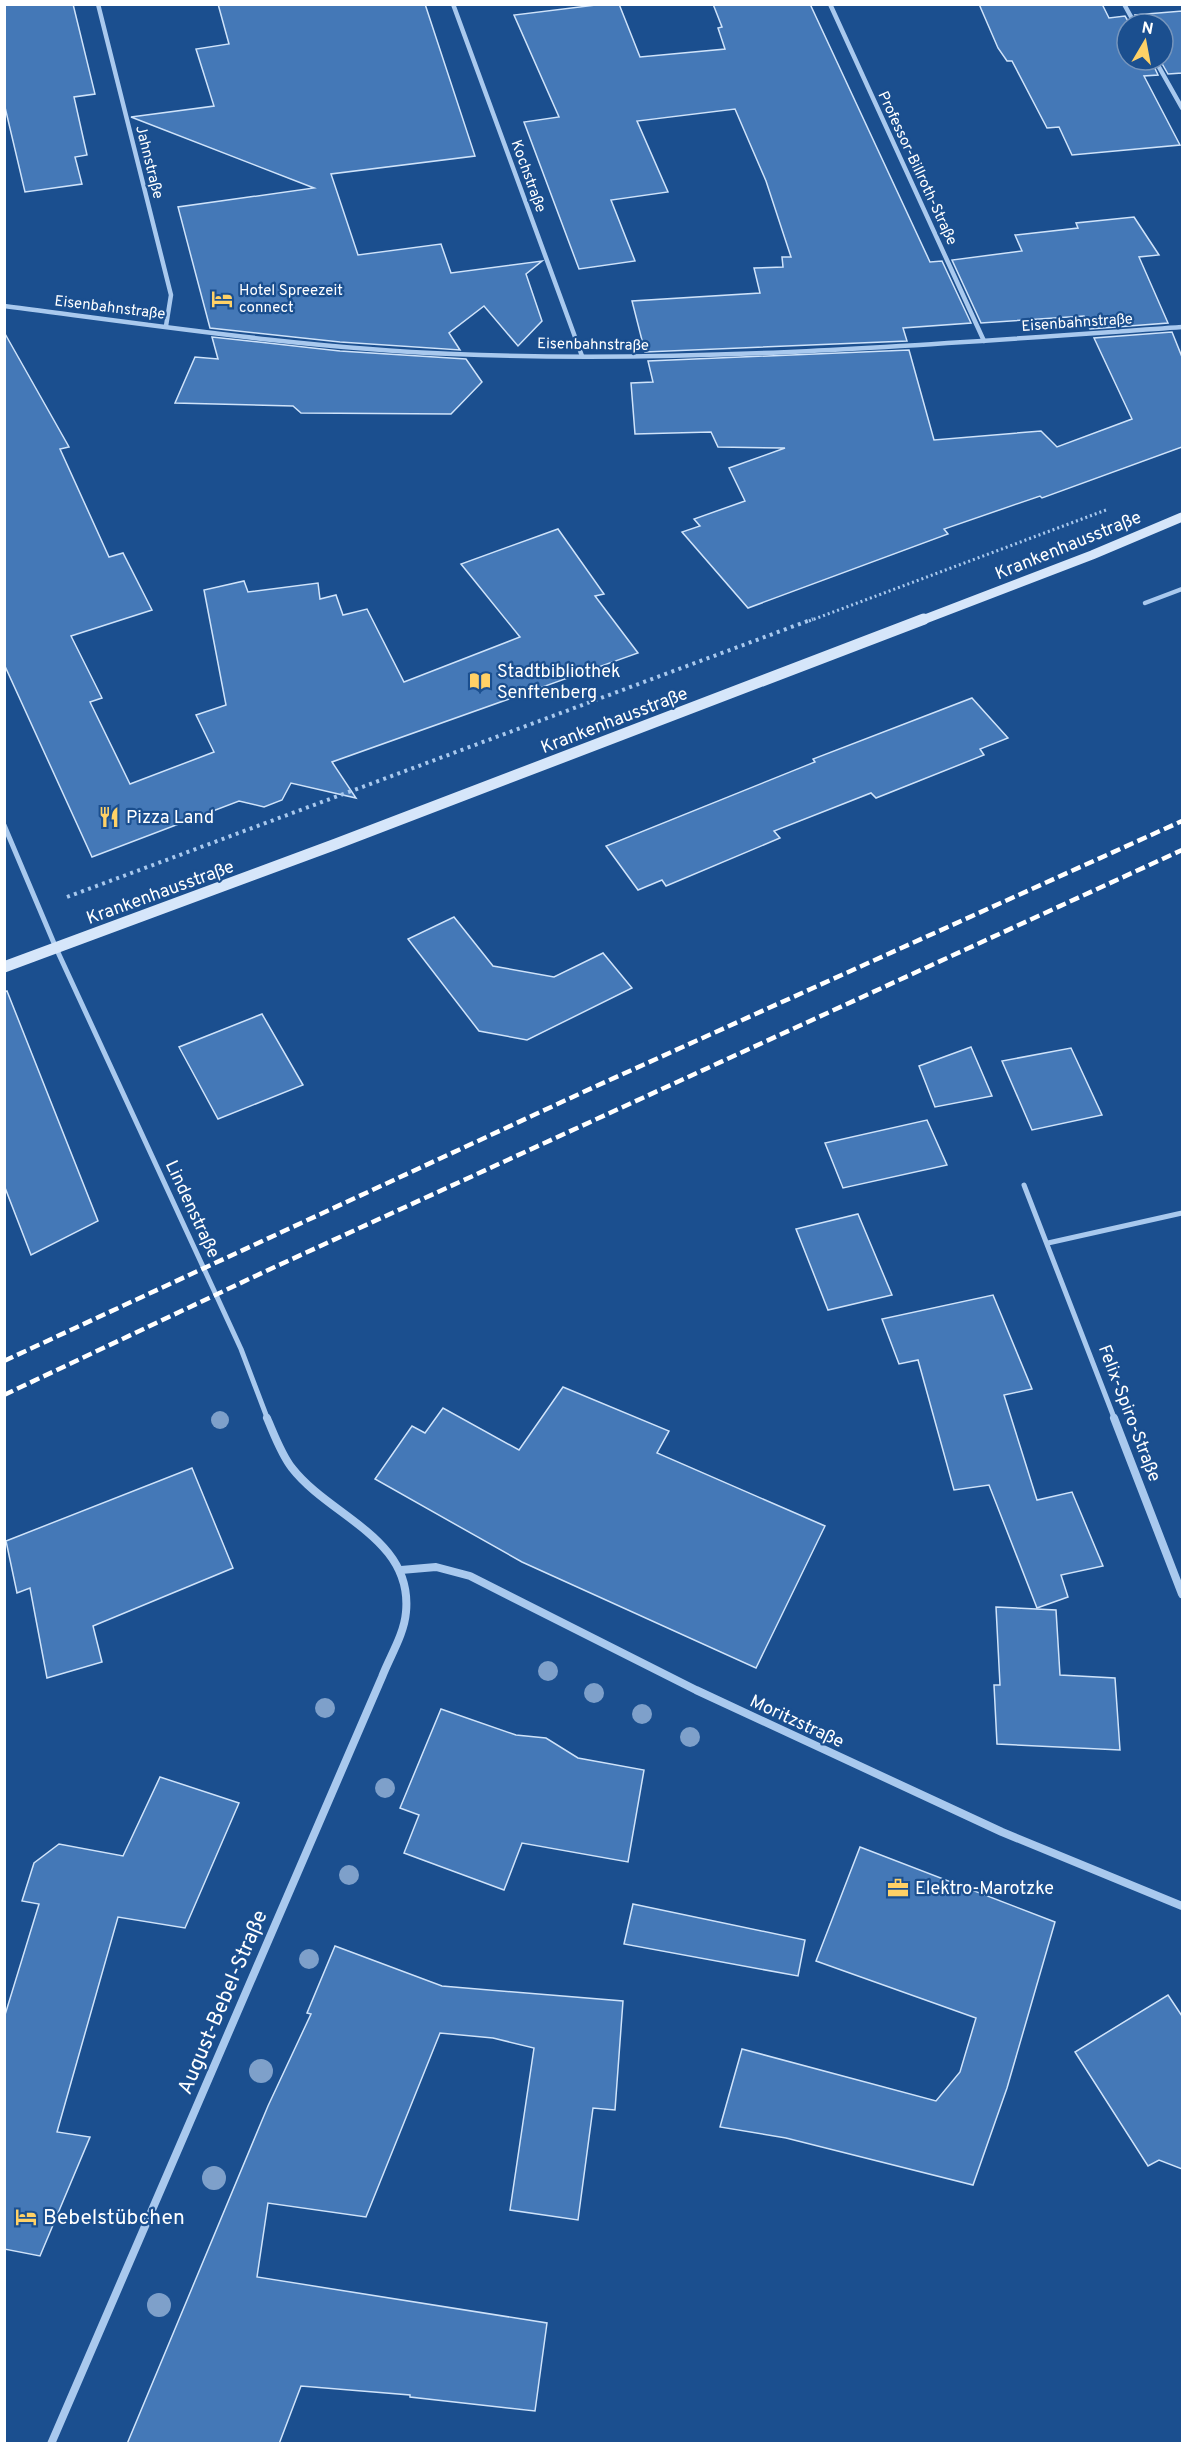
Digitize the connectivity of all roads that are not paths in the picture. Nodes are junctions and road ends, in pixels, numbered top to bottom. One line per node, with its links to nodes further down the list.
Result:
1 (98, 4): 7 (street, Jahnstraße)
2 (453, 4): 10 (street, Kochstraße)
3 (830, 4): 9 (street, Professor-Billroth-Straße)
4 (1162, 72): 5 (street)
5 (1182, 108)
6 (4, 306): 7 (street, Eisenbahnstraße)
7 (166, 326): 10 (street, Eisenbahnstraße)
8 (1182, 327): 9 (street, Eisenbahnstraße)
9 (984, 341): 10 (street, Eisenbahnstraße)
10 (582, 356)
11 (1182, 517): 15 (main road, Krankenhausstraße)
12 (1182, 589): 13 (street)
13 (1145, 603)
14 (4, 825): 15 (street, Lindenstraße)
15 (56, 948): 16 (main road, Krankenhausstraße); 20 (street, Lindenstraße)
16 (4, 967)
17 (1024, 1185): 19 (street, Felix-Spiro-Straße)
18 (1182, 1214): 19 (street)
19 (1048, 1243): 21 (street, Felix-Spiro-Straße)
20 (401, 1570): 22 (street, Moritzstraße); 23 (street, August-Bebel-Straße)
21 (1182, 1594)
22 (1182, 1906)
23 (51, 2444)

